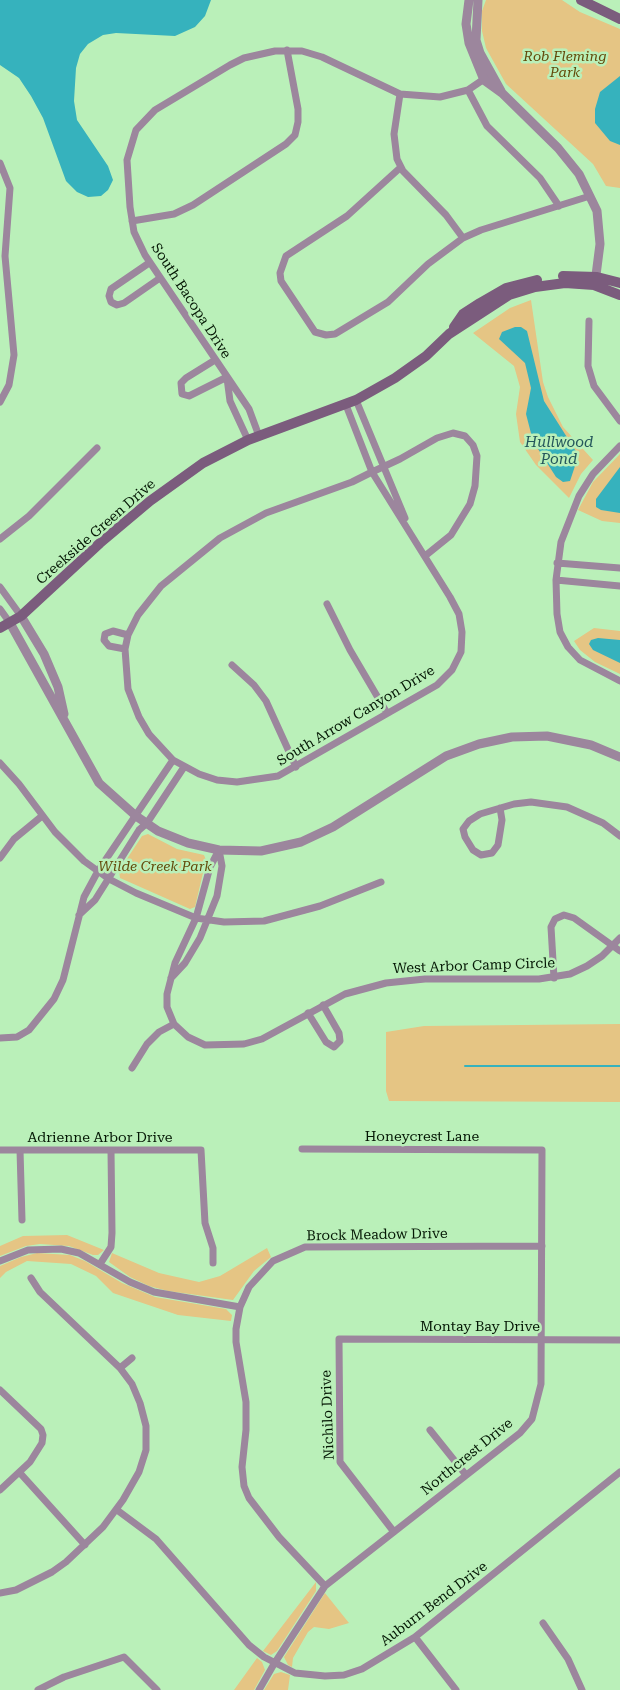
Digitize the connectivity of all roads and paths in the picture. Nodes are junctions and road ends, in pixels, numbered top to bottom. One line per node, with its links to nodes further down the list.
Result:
1 (469, 0): 5 (street); 7 (street)
2 (478, 0): 5 (street)
3 (581, 0): 4 (main road)
4 (620, 19)
5 (476, 40): 7 (street)
6 (287, 50): 9 (street); 14 (street, South Bacopa Drive); 14 (street)
7 (488, 77): 8 (street); 12 (street)
8 (468, 90): 9 (street); 13 (street)
9 (400, 94): 11 (street)
10 (0, 163): 17 (street)
11 (400, 167): 15 (street); 15 (street)
12 (590, 196): 13 (street); 19 (street)
13 (559, 206): 15 (street)
14 (132, 222): 16 (street, South Bacopa Drive)
15 (464, 238)
16 (150, 263): 18 (street, South Bacopa Drive); 18 (street)
17 (3, 272): 26 (street)
18 (160, 278): 23 (street, South Bacopa Drive)
19 (596, 281): 20 (main road, Creekside Green Drive); 21 (main road, Creekside Green Drive); 25 (main road, Creekside Green Drive)
20 (620, 283)
21 (620, 294)
22 (589, 321): 28 (street)
23 (215, 360): 24 (street, South Bacopa Drive); 24 (street)
24 (227, 378): 29 (street, South Bacopa Drive); 30 (street, South Bacopa Drive)
25 (356, 400): 27 (main road, Creekside Green Drive); 33 (street, South Arrow Canyon Drive)
26 (0, 402)
27 (346, 405): 29 (main road, Creekside Green Drive); 34 (street, South Arrow Canyon Drive)
28 (620, 421)
29 (259, 436): 30 (main road, Creekside Green Drive)
30 (248, 440): 45 (main road, Creekside Green Drive)
31 (620, 446): 38 (street)
32 (97, 448): 36 (street)
33 (384, 466): 34 (street, South Arrow Canyon Drive); 35 (street, South Arrow Canyon Drive); 37 (street, South Arrow Canyon Drive)
34 (372, 472): 35 (street, South Arrow Canyon Drive); 48 (street, South Arrow Canyon Drive)
35 (413, 537): 37 (street, South Arrow Canyon Drive)
36 (0, 539)
37 (425, 556): 52 (street, South Arrow Canyon Drive)
38 (557, 563): 39 (street); 40 (street)
39 (620, 568)
40 (556, 580): 41 (street); 51 (street)
41 (620, 586)
42 (0, 587): 45 (street)
43 (327, 604): 52 (street)
44 (0, 609): 46 (street)
45 (21, 616): 46 (main road, Creekside Green Drive); 53 (street)
46 (10, 623): 47 (main road, Creekside Green Drive); 53 (street)
47 (0, 628)
48 (128, 635): 49 (street, South Arrow Canyon Drive); 49 (street)
49 (125, 649): 55 (street, South Arrow Canyon Drive)
50 (232, 665): 58 (street)
51 (620, 682)
52 (387, 713): 58 (street, South Arrow Canyon Drive)
53 (65, 719): 61 (street)
54 (620, 757): 64 (street)
55 (173, 760): 57 (street, South Arrow Canyon Drive); 61 (street)
56 (0, 763): 60 (street)
57 (184, 767): 58 (street, South Arrow Canyon Drive); 62 (street)
58 (296, 768)
59 (500, 808): 59 (street); 63 (street)
60 (42, 816): 65 (street); 66 (street)
61 (136, 816): 62 (street); 66 (street)
62 (147, 824): 64 (street); 67 (street)
63 (620, 836)
64 (219, 850): 70 (street); 71 (street)
65 (0, 858)
66 (98, 871): 67 (street); 69 (street)
67 (109, 879): 69 (street); 70 (street)
68 (380, 882): 71 (street)
69 (79, 916): 80 (street)
70 (196, 918): 71 (street); 76 (street)
71 (208, 920): 76 (street)
72 (620, 938): 73 (street, West Arbor Camp Circle)
73 (613, 946): 74 (street); 75 (street, West Arbor Camp Circle); 75 (street)
74 (620, 951)
75 (554, 978): 77 (street, West Arbor Camp Circle)
76 (170, 980): 79 (street)
77 (323, 1005): 78 (street, West Arbor Camp Circle); 78 (street)
78 (308, 1013): 79 (street, West Arbor Camp Circle)
79 (174, 1024): 81 (street)
80 (0, 1038)
81 (132, 1068)
82 (302, 1149): 86 (street, Honeycrest Lane)
83 (0, 1150): 84 (street, Adrienne Arbor Drive)
84 (20, 1150): 85 (street, Adrienne Arbor Drive); 87 (street)
85 (111, 1150): 90 (street, Adrienne Arbor Drive); 91 (street)
86 (542, 1150): 88 (street, Northcrest Drive)
87 (22, 1220)
88 (542, 1246): 93 (street, Brock Meadow Drive); 95 (street, Northcrest Drive)
89 (0, 1261): 91 (street)
90 (213, 1263)
91 (100, 1264): 93 (street)
92 (31, 1278): 98 (street)
93 (240, 1307): 108 (street, Brock Meadow Drive)
94 (339, 1339): 95 (street, Montay Bay Drive); 106 (street, Nichilo Drive)
95 (542, 1340): 96 (street, Montay Bay Drive); 102 (street, Northcrest Drive)
96 (620, 1340)
97 (132, 1358): 98 (street)
98 (120, 1368): 105 (street)
99 (0, 1390): 101 (street)
100 (430, 1430): 102 (street)
101 (20, 1472): 104 (street); 107 (street)
102 (466, 1475): 106 (street, Northcrest Drive)
103 (619, 1477): 111 (street, Auburn Bend Drive)
104 (0, 1490)
105 (117, 1510): 107 (street); 112 (street, Auburn Bend Drive)
106 (394, 1532): 108 (street, Northcrest Drive)
107 (84, 1545): 109 (street)
108 (325, 1586): 112 (street, Northcrest Drive)
109 (0, 1593)
110 (543, 1623): 117 (street)
111 (415, 1637): 112 (street, Auburn Bend Drive); 116 (street)
112 (274, 1664): 115 (street, Northcrest Drive)
113 (38, 1690): 114 (street)
114 (157, 1690)
115 (259, 1690)
116 (456, 1690)
117 (582, 1690)

